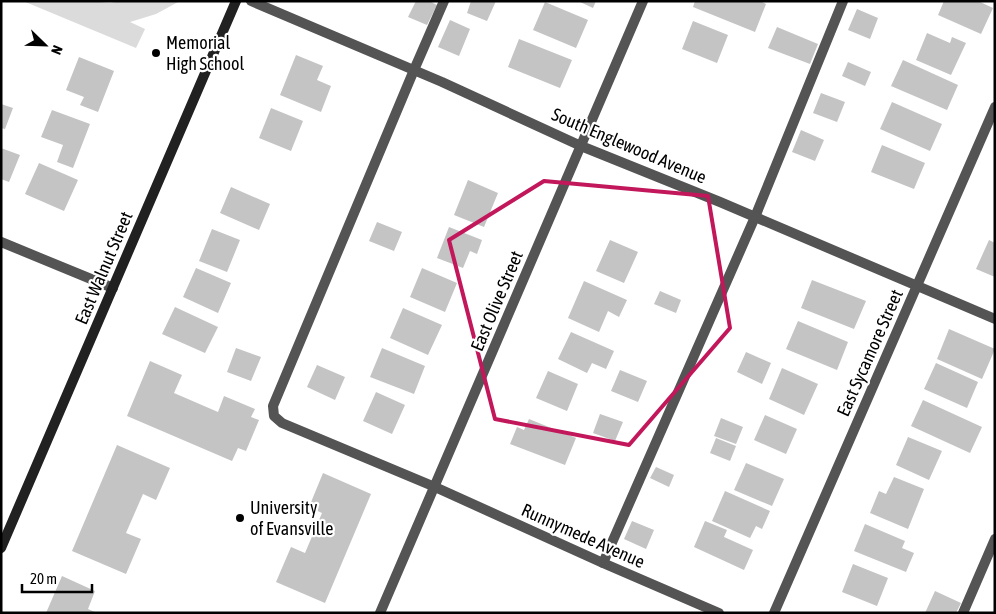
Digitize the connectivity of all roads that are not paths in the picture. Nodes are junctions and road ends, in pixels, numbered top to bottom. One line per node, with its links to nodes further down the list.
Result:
1 (236, 1): 12 (street, East Walnut Street)
2 (251, 1): 6 (street, South Englewood Avenue)
3 (444, 1): 6 (street, Runnymede Avenue)
4 (643, 1): 8 (street, East Olive Street)
5 (843, 1): 9 (street)
6 (414, 70): 8 (street, South Englewood Avenue); 14 (street, Runnymede Avenue)
7 (995, 107): 11 (street, East Sycamore Street)
8 (581, 146): 9 (street, South Englewood Avenue); 14 (street, East Olive Street)
9 (755, 217): 11 (street, South Englewood Avenue); 17 (street)
10 (1, 242): 12 (street)
11 (917, 286): 13 (street, South Englewood Avenue); 20 (street, East Sycamore Street)
12 (113, 288): 16 (street, East Walnut Street)
13 (995, 319)
14 (435, 487): 17 (street, Runnymede Avenue); 18 (street, East Olive Street)
15 (995, 539): 21 (street)
16 (1, 548)
17 (603, 563): 19 (street, Runnymede Avenue)
18 (380, 613)
19 (719, 613)
20 (774, 613)
21 (963, 613)

